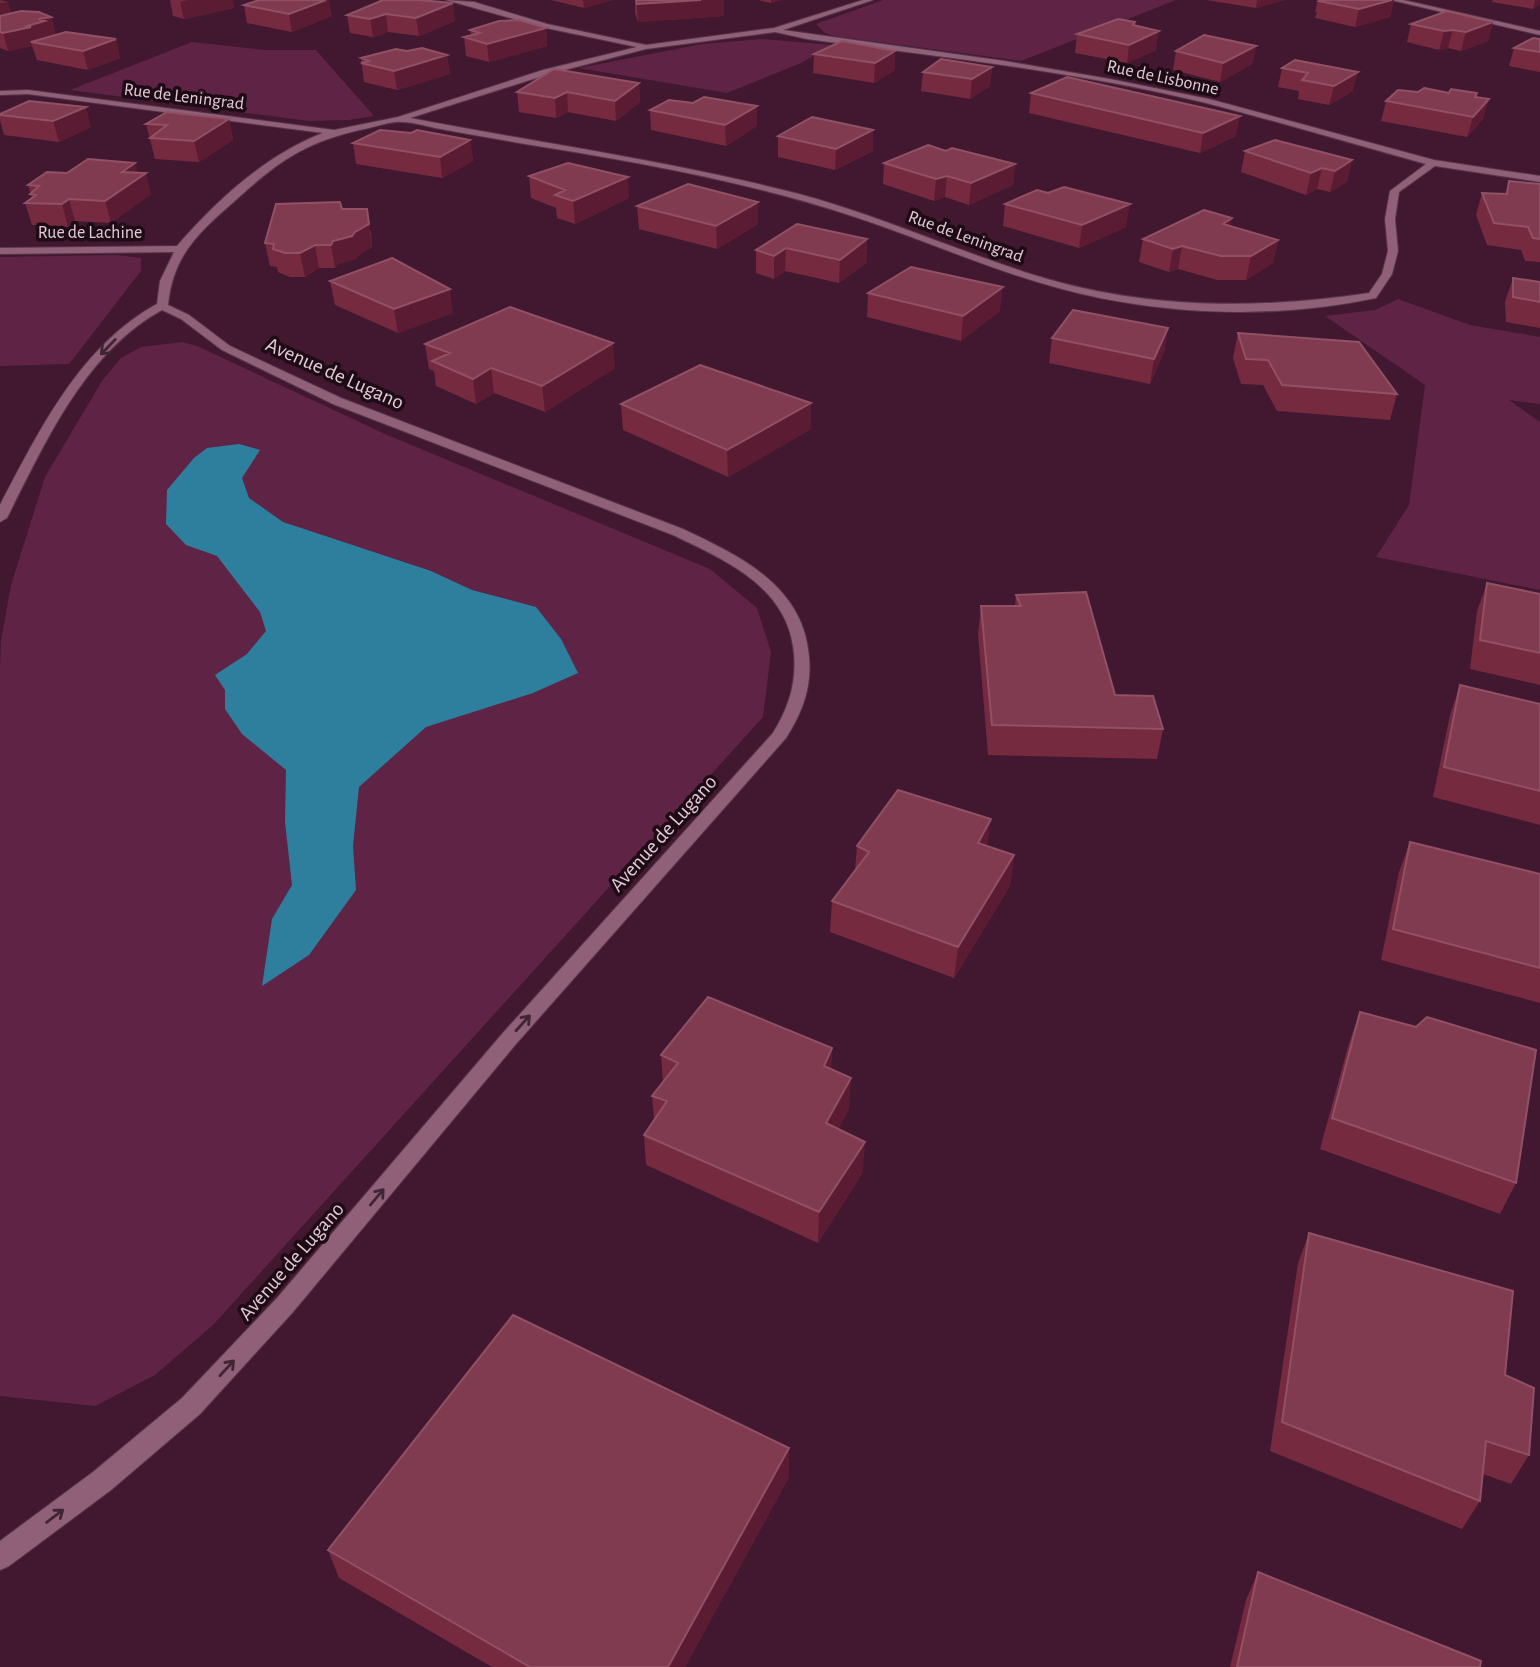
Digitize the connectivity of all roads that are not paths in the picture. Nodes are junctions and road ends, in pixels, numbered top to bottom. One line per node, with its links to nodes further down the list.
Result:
1 (449, 0): 6 (street)
2 (870, 0): 4 (street)
3 (1394, 0): 5 (street)
4 (775, 30): 6 (street); 12 (street, Rue de Lisbonne)
5 (1540, 33)
6 (646, 47): 10 (street)
7 (0, 83): 8 (street, Rue de Leningrad)
8 (28, 92): 9 (street, Rue de Leningrad); 11 (street, Rue de Leningrad)
9 (0, 93)
10 (400, 119): 11 (street); 12 (street, Rue de Leningrad)
11 (335, 132): 14 (street)
12 (1433, 163): 13 (street, Rue de Lisbonne)
13 (1540, 179)
14 (180, 249): 15 (street, Rue de Lachine); 16 (street)
15 (0, 251)
16 (162, 306): 17 (street, one-way to 17); 18 (street, Avenue de Lugano, one-way to 16)
17 (0, 518)
18 (0, 1557)

